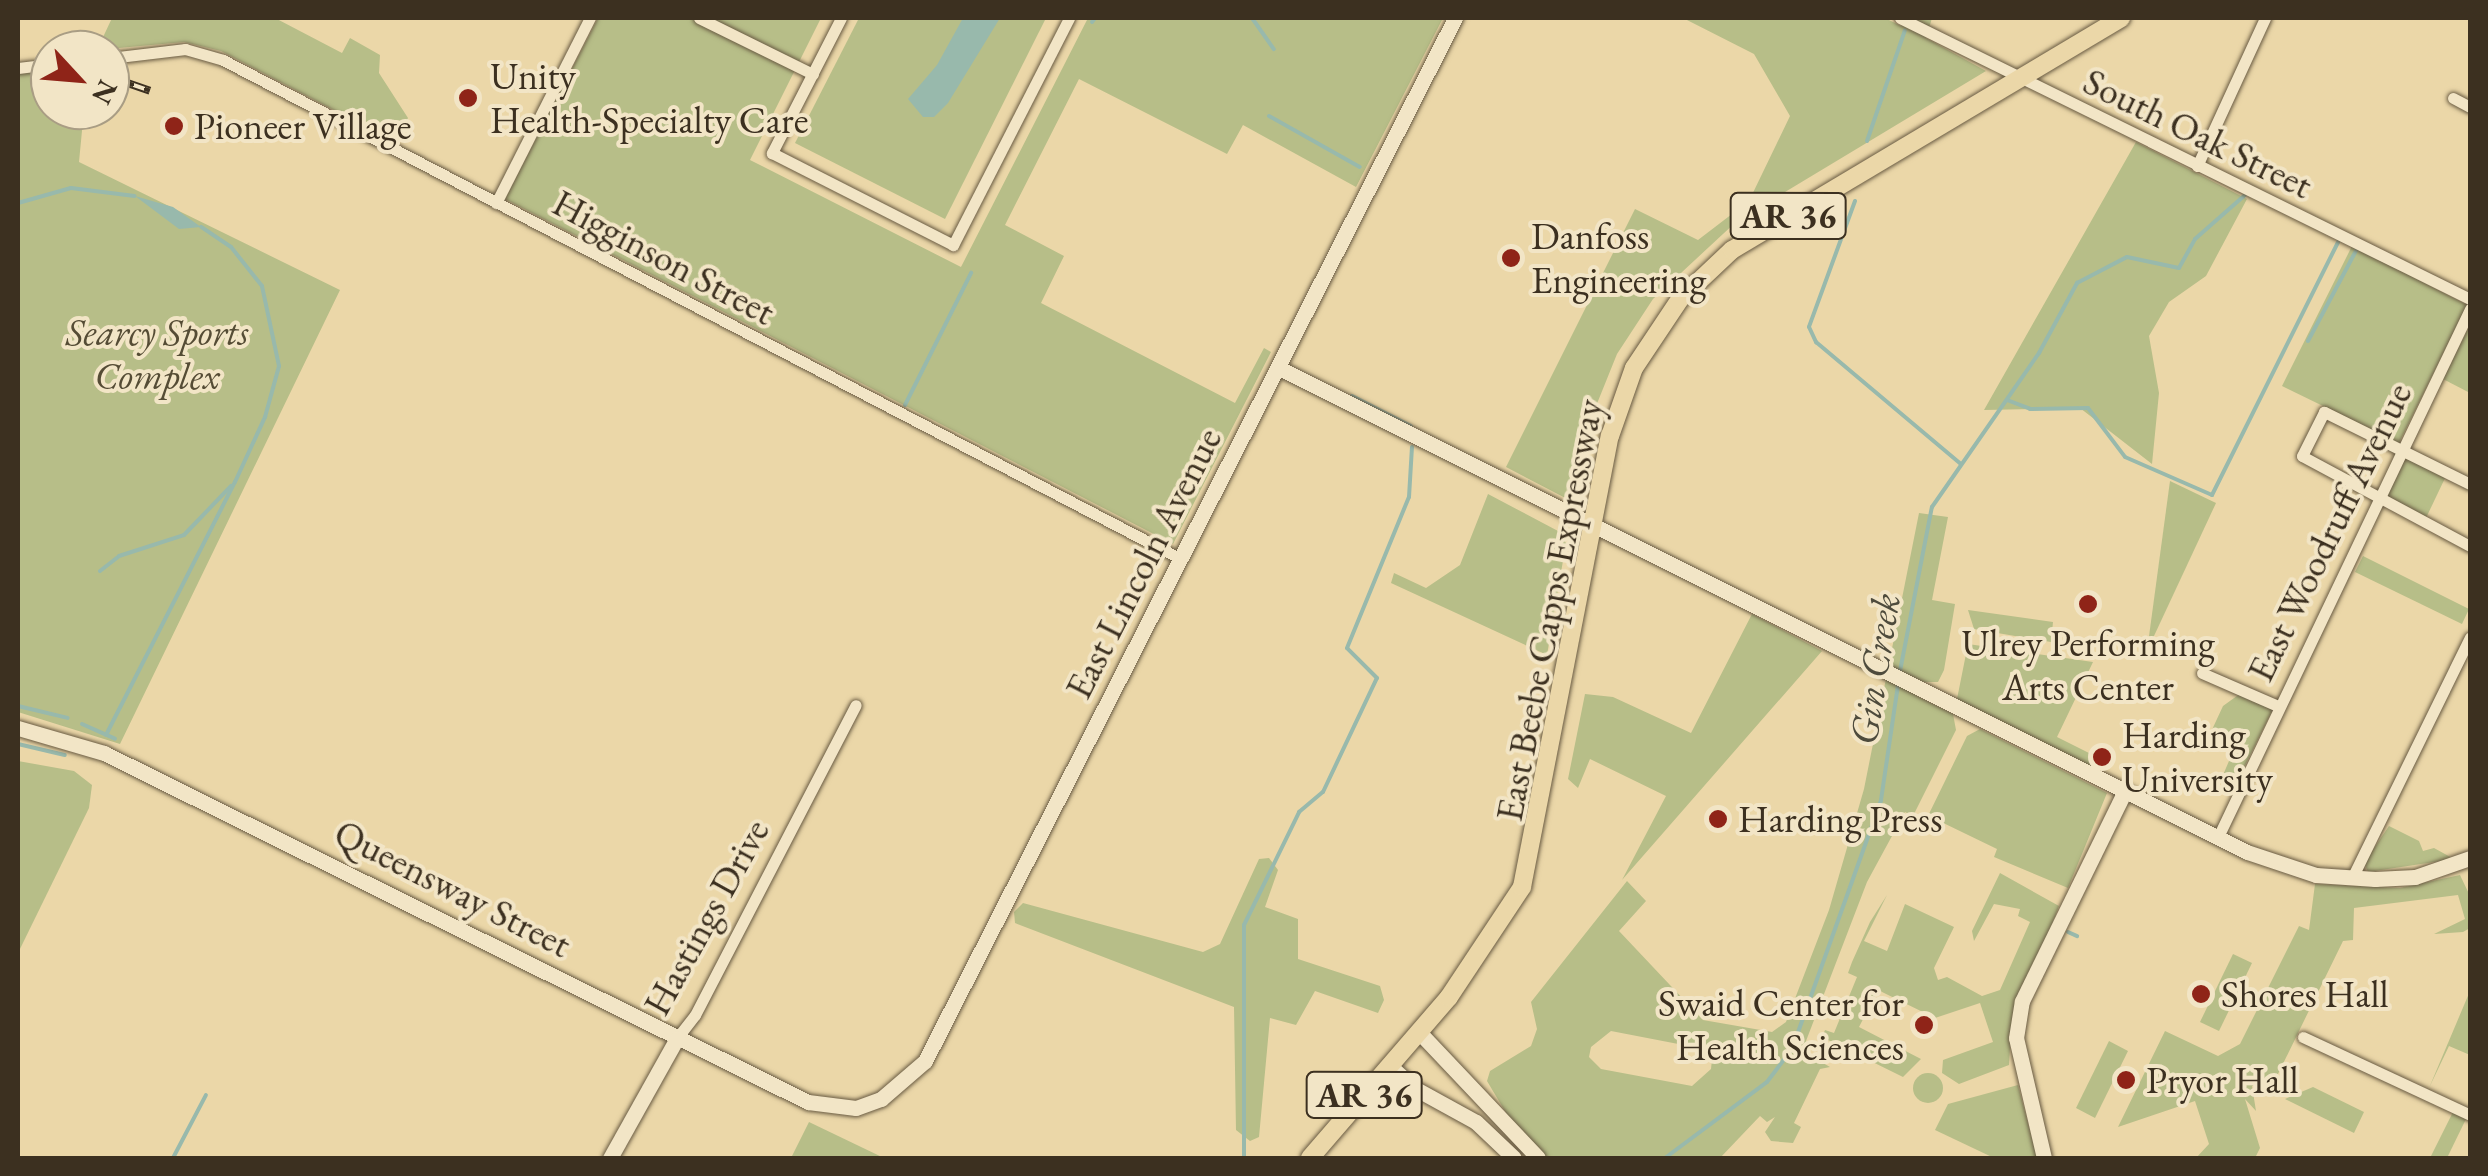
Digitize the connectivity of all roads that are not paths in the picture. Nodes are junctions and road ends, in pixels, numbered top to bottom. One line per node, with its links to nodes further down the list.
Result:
1 (590, 18): 15 (street)
2 (700, 18): 10 (street)
3 (841, 18): 10 (street)
4 (1069, 18): 10 (street)
5 (1455, 18): 18 (street, East Lincoln Avenue)
6 (1900, 18): 11 (street, South Oak Street)
7 (2122, 18): 11 (main road, East Beebe Capps Expressway / AR 36)
8 (2265, 18): 14 (street)
9 (130, 56): 15 (street, Higginson Street)
10 (812, 74)
11 (2020, 79): 14 (street, South Oak Street); 22 (main road, East Beebe Capps Expressway / AR 36)
12 (2454, 98): 13 (street)
13 (2470, 107)
14 (2197, 166): 16 (street, South Oak Street)
15 (496, 203): 24 (street, Higginson Street)
16 (2470, 300)
17 (2470, 309): 19 (street, East Woodruff Avenue)
18 (1279, 368): 22 (street); 24 (street, East Lincoln Avenue)
19 (2401, 450): 20 (street); 21 (street, East Woodruff Avenue); 21 (street)
20 (2470, 484)
21 (2378, 496): 23 (street); 28 (street, East Woodruff Avenue)
22 (1592, 530): 30 (street); 34 (main road, East Beebe Capps Expressway / AR 36)
23 (2470, 546)
24 (1181, 559): 38 (street, East Lincoln Avenue)
25 (2470, 637): 33 (street)
26 (2202, 672): 28 (street)
27 (856, 705): 35 (street, Hastings Drive)
28 (2278, 706): 31 (street, East Woodruff Avenue)
29 (18, 728): 35 (street, Queensway Street)
30 (2124, 791): 31 (street); 44 (street)
31 (2218, 837): 33 (street)
32 (2470, 860): 33 (street)
33 (2352, 878)
34 (1418, 1032): 37 (main road, East Beebe Capps Expressway / AR 36); 43 (street)
35 (677, 1038): 38 (street, Queensway Street); 40 (street, Hastings Drive)
36 (2303, 1038): 39 (street)
37 (1389, 1064): 41 (main road, East Beebe Capps Expressway / AR 36); 42 (street)
38 (856, 1108)
39 (2470, 1114)
40 (610, 1158)
41 (1310, 1158)
42 (1514, 1158)
43 (1538, 1158)
44 (2044, 1158)

